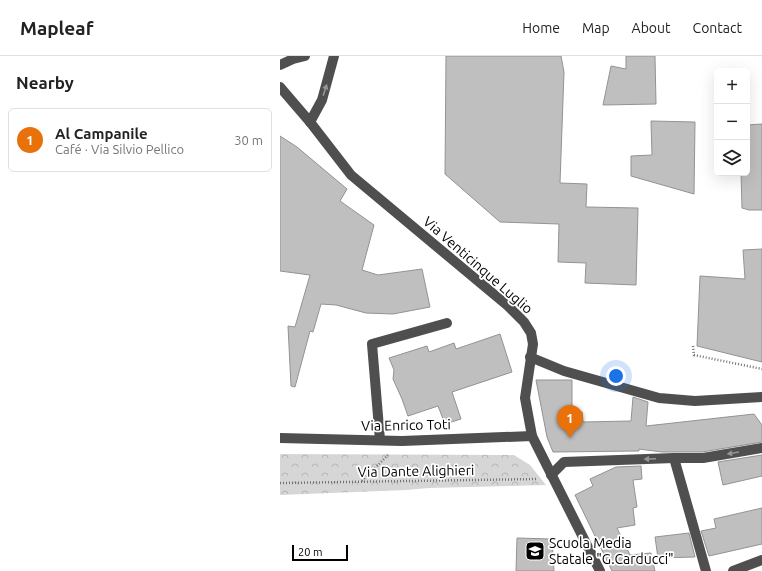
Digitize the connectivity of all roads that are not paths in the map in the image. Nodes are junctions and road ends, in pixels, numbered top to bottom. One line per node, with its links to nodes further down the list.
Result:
1 (305, 56): 3 (street)
2 (334, 56): 5 (street, one-way to 2)
3 (280, 65)
4 (280, 87): 5 (street, Via Venticinque Luglio)
5 (310, 122): 7 (street, Via Venticinque Luglio)
6 (447, 323): 11 (street)
7 (530, 356): 8 (street); 9 (street, Via Venticinque Luglio)
8 (762, 397)
9 (532, 436): 11 (street, Via Enrico Toti); 14 (street, Via Venticinque Luglio)
10 (280, 438): 11 (street, Via Enrico Toti)
11 (380, 440)
12 (762, 448): 13 (street, one-way to 13)
13 (674, 458): 14 (street, one-way to 14); 17 (street)
14 (551, 475): 16 (street, Via Venticinque Luglio)
15 (762, 560): 18 (street)
16 (600, 571)
17 (706, 571)
18 (733, 571)

